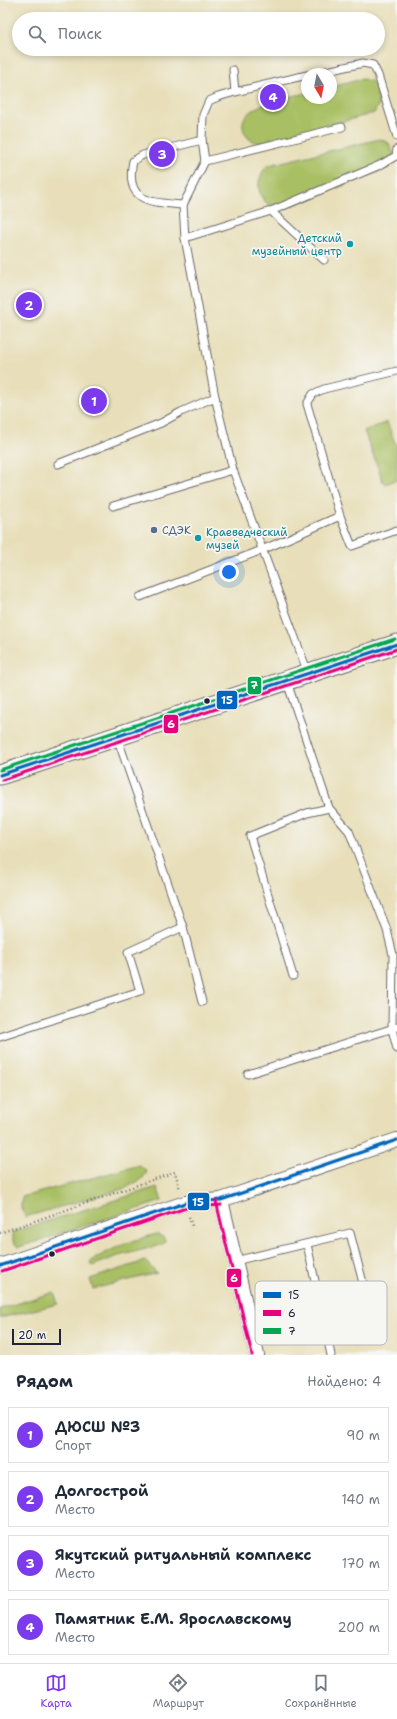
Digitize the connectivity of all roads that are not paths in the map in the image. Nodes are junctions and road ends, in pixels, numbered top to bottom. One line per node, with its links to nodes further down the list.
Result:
1 (337, 69): 6 (lane)
2 (233, 70): 4 (lane)
3 (301, 76): 4 (lane)
4 (235, 92): 7 (lane)
5 (342, 127): 9 (lane)
6 (397, 137)
7 (202, 140): 9 (lane); 10 (lane)
8 (397, 148): 11 (lane)
9 (205, 161): 10 (lane)
10 (182, 205): 12 (lane)
11 (270, 211): 12 (lane); 13 (lane)
12 (185, 238): 15 (lane)
13 (324, 260)
14 (397, 371): 19 (lane)
15 (215, 398): 16 (lane); 17 (lane)
16 (58, 464)
17 (233, 470): 18 (lane); 21 (lane)
18 (113, 506)
19 (340, 516): 20 (lane); 21 (lane)
20 (397, 530)
21 (262, 550): 22 (lane); 24 (lane)
22 (140, 597)
23 (397, 644): 24 (main road)
24 (308, 673): 25 (main road)
25 (286, 681): 26 (main road); 28 (lane)
26 (117, 737): 27 (main road); 29 (lane)
27 (0, 776)
28 (328, 808): 30 (lane); 32 (lane)
29 (183, 927): 31 (lane); 33 (lane)
30 (293, 976)
31 (202, 1002)
32 (394, 1028): 34 (lane); 35 (lane)
33 (0, 1037)
34 (397, 1049)
35 (248, 1074)
36 (397, 1140): 37 (street)
37 (221, 1200): 39 (street); 40 (street)
38 (307, 1244): 39 (lane); 41 (lane); 42 (lane)
39 (236, 1261): 44 (street)
40 (0, 1266)
41 (315, 1281)
42 (363, 1281)
43 (329, 1345): 45 (lane)
44 (257, 1355)
45 (331, 1355)

